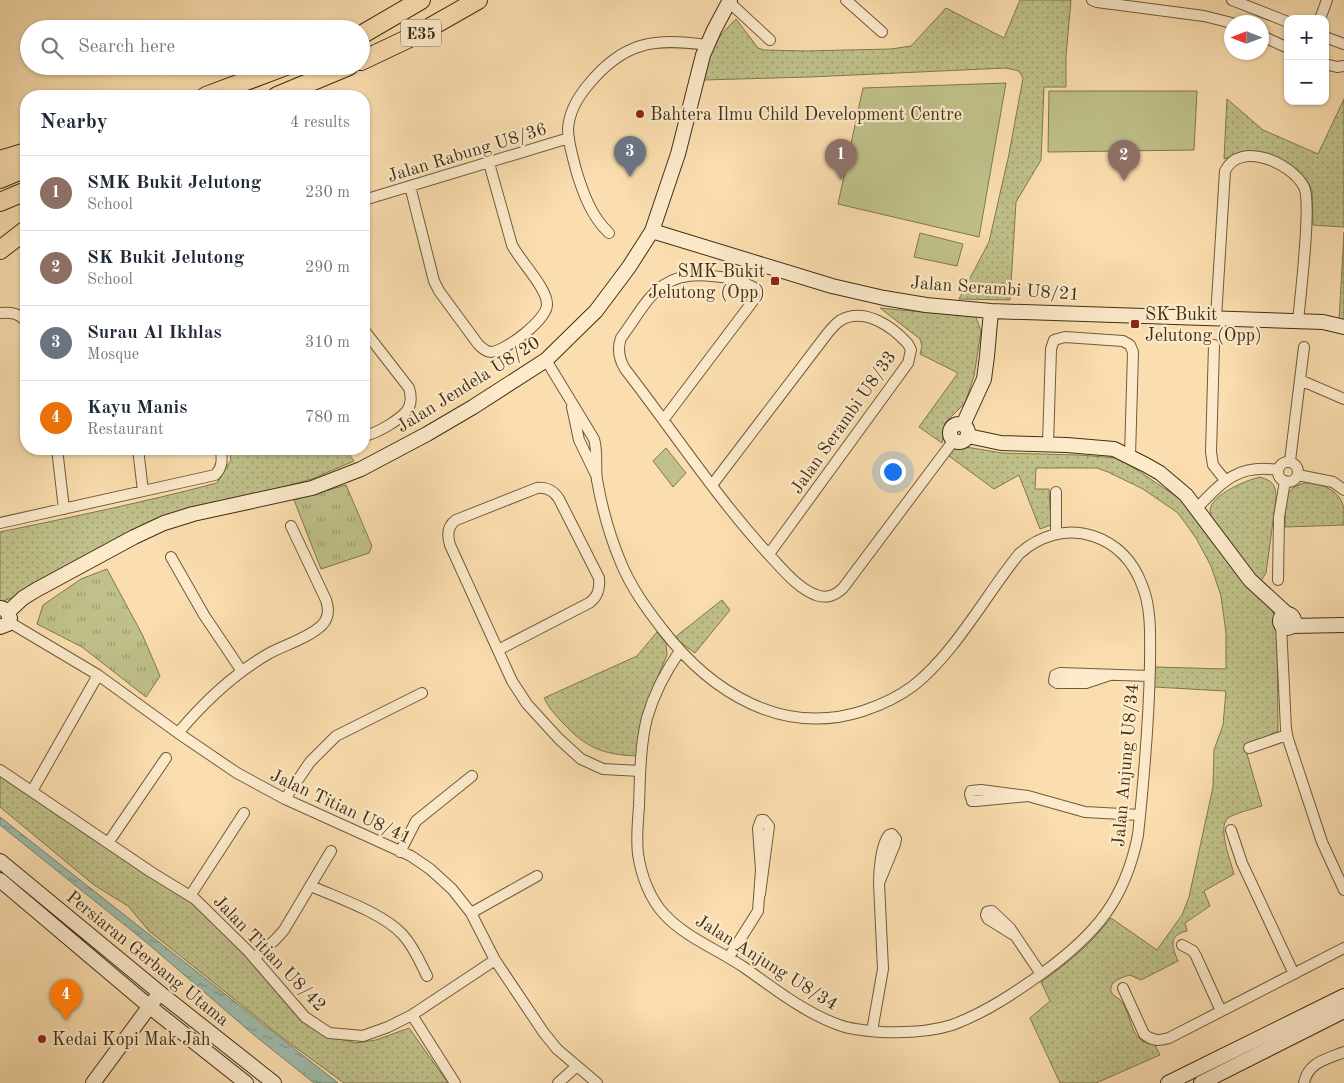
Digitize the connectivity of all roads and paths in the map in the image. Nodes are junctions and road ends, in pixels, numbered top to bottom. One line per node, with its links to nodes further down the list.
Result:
1 (421, 0): 11 (highway, E35)
2 (478, 0): 19 (highway, E35)
3 (846, 0): 12 (street)
4 (1092, 0): 10 (street)
5 (1327, 0): 8 (street)
6 (730, 1): 15 (street); 17 (street, Jalan Jendela U8/20)
7 (1236, 1): 9 (street)
8 (1321, 15)
9 (1284, 20)
10 (1224, 21)
11 (370, 30)
12 (882, 32)
13 (1329, 38): 16 (street)
14 (1269, 39): 18 (street)
15 (770, 40)
16 (1344, 44)
17 (707, 45): 26 (street, Jalan Rabung U8/36); 36 (street, Jalan Jendela U8/20)
18 (1284, 46)
19 (370, 57)
20 (1329, 65): 21 (street)
21 (1344, 66)
22 (261, 75): 24 (highway)
23 (327, 75): 25 (highway)
24 (221, 90)
25 (291, 90)
26 (568, 138): 29 (street, Jalan Rabung U8/36); 37 (street)
27 (20, 154): 28 (highway)
28 (0, 160)
29 (489, 163): 32 (street, Jalan Rabung U8/36); 32 (street)
30 (20, 171): 31 (highway)
31 (0, 179)
32 (410, 186): 34 (street, Jalan Rabung U8/36)
33 (20, 194): 35 (highway)
34 (370, 198)
35 (0, 202)
36 (652, 231): 40 (street, Jalan Serambi U8/21); 49 (street, Jalan Jendela U8/20)
37 (609, 233)
38 (20, 235): 39 (highway)
39 (0, 250)
40 (991, 310): 43 (street, Jalan Serambi U8/21); 53 (street)
41 (0, 313): 42 (street)
42 (20, 316)
43 (1216, 318): 44 (street, Jalan Serambi U8/21); 44 (street)
44 (1298, 322): 45 (street, Jalan Serambi U8/21)
45 (1344, 327)
46 (370, 338): 54 (street)
47 (1214, 345): 64 (street)
48 (1304, 347): 50 (street)
49 (546, 360): 78 (street, Jalan Jendela U8/20); 82 (street, Jalan Anjung U8/34)
50 (1300, 380): 51 (street); 61 (street)
51 (1344, 398)
52 (664, 419): 52 (street); 66 (street)
53 (966, 430): 55 (street); 56 (street)
54 (370, 434)
55 (954, 440): 75 (street)
56 (1048, 444): 60 (street); 60 (street)
57 (58, 455): 71 (street)
58 (139, 455): 68 (street)
59 (221, 455): 68 (street)
60 (1130, 456): 70 (street)
61 (1290, 462): 62 (street); 63 (street)
62 (1278, 470): 64 (street); 65 (street)
63 (1298, 475): 65 (street); 67 (street)
64 (1225, 480): 70 (street)
65 (1285, 481): 77 (street)
66 (712, 485): 75 (street); 75 (street, Jalan Serambi U8/33)
67 (1344, 490)
68 (143, 491): 71 (street)
69 (1056, 492): 74 (street)
70 (1197, 508): 79 (street)
71 (64, 509): 72 (street)
72 (0, 523)
73 (291, 526): 83 (street)
74 (1056, 534): 82 (street, Jalan Anjung U8/34); 86 (street, Jalan Anjung U8/34)
75 (769, 554)
76 (171, 557): 83 (street)
77 (1278, 580)
78 (4, 617): 84 (street, Jalan Titian U8/41)
79 (1287, 621): 80 (street); 89 (street)
80 (1344, 625)
81 (498, 650): 81 (street); 93 (street)
82 (680, 651): 93 (street, Jalan Anjung U8/34)
83 (241, 670): 88 (street)
84 (98, 675): 88 (street, Jalan Titian U8/41); 95 (street)
85 (1110, 675): 86 (street)
86 (1150, 676): 99 (street, Jalan Anjung U8/34)
87 (422, 693): 97 (street)
88 (178, 733): 97 (street, Jalan Titian U8/41)
89 (1287, 735): 90 (street); 109 (street)
90 (1249, 748)
91 (166, 758): 101 (street)
92 (0, 770): 95 (street, Jalan Titian U8/42)
93 (640, 771): 116 (street, Jalan Anjung U8/34)
94 (472, 776): 103 (street)
95 (32, 791): 101 (street, Jalan Titian U8/42)
96 (1028, 796): 99 (street)
97 (285, 799): 103 (street, Jalan Titian U8/41)
98 (244, 813): 111 (street)
99 (1140, 815): 119 (street, Jalan Anjung U8/34)
100 (1231, 830): 120 (street)
101 (108, 843): 111 (street, Jalan Titian U8/42)
102 (331, 851): 108 (street)
103 (400, 852): 112 (street, Jalan Titian U8/41)
104 (0, 860): 123 (street, Persiaran Gerbang Utama)
105 (537, 876): 112 (street)
106 (0, 880): 125 (street, Persiaran Gerbang Utama)
107 (879, 883): 129 (street)
108 (311, 886): 117 (street); 121 (street)
109 (1344, 890)
110 (760, 894): 110 (street); 116 (street)
111 (190, 896): 117 (street, Jalan Titian U8/42)
112 (471, 913): 118 (street, Jalan Titian U8/41)
113 (1012, 934): 119 (street)
114 (1182, 945): 126 (street)
115 (1344, 948): 120 (street)
116 (729, 957): 129 (street, Jalan Anjung U8/34)
117 (254, 958): 128 (street, Jalan Titian U8/42)
118 (495, 960): 128 (street, Jalan Titian U8/42); 131 (street, Jalan Titian U8/41)
119 (1040, 974): 129 (street, Jalan Anjung U8/34)
120 (1294, 974): 126 (street)
121 (427, 976)
122 (1123, 988): 126 (street)
123 (160, 993): 125 (street); 134 (street, Persiaran Gerbang Utama)
124 (1344, 996): 138 (street)
125 (150, 1007): 132 (street); 133 (street, Persiaran Gerbang Utama)
126 (1221, 1011)
127 (1344, 1011): 139 (street)
128 (412, 1015): 135 (street)
129 (872, 1032)
130 (1344, 1052): 140 (street)
131 (577, 1066): 136 (street); 137 (street, Jalan Titian U8/41)
132 (93, 1083)
133 (246, 1083)
134 (274, 1083)
135 (455, 1083)
136 (558, 1083)
137 (597, 1083)
138 (1168, 1083)
139 (1201, 1083)
140 (1304, 1083)

